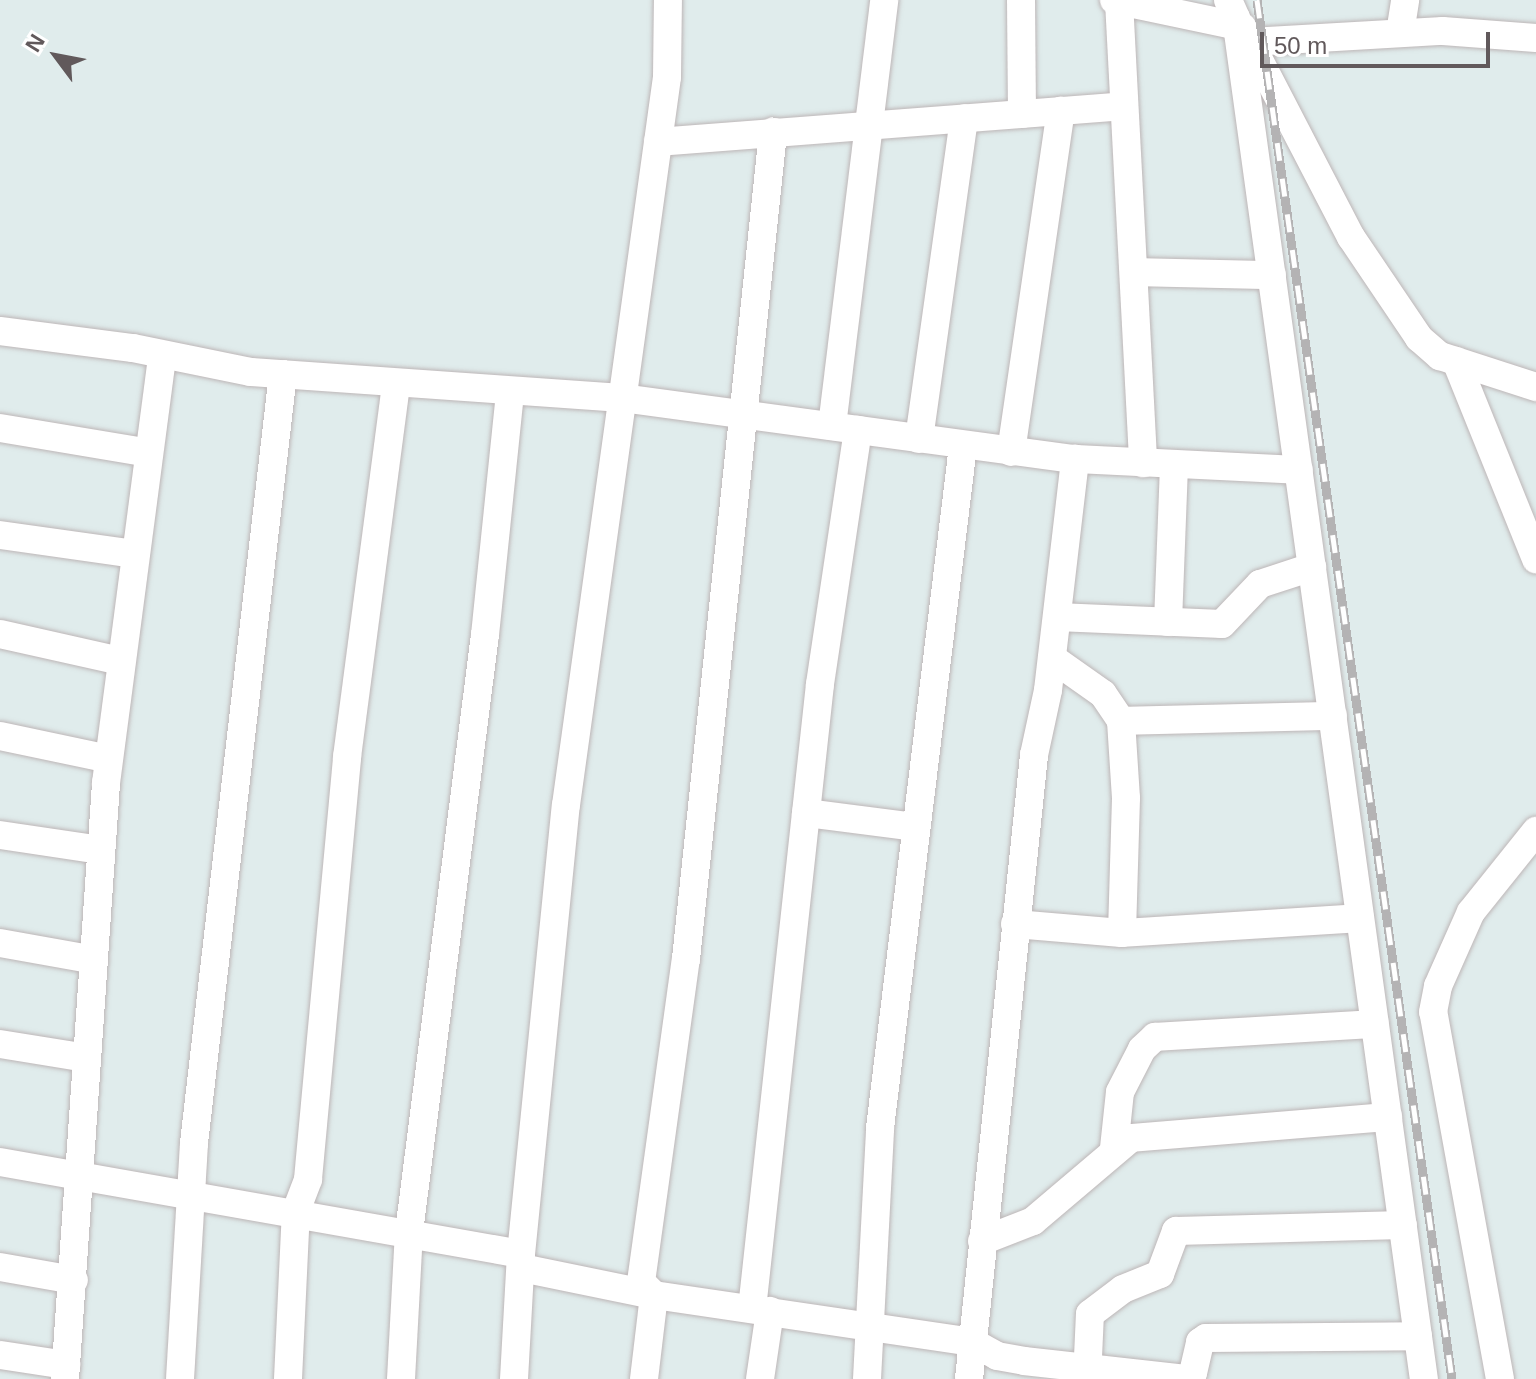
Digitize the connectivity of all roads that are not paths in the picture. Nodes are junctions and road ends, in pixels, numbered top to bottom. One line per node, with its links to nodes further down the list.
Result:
1 (668, 0): 15 (street)
2 (884, 0): 13 (street)
3 (1021, 0): 11 (street)
4 (1116, 0): 6 (street); 9 (street)
5 (1405, 0): 7 (street)
6 (1239, 22): 7 (street); 17 (street); 20 (street)
7 (1400, 33): 8 (street)
8 (1536, 38)
9 (1124, 106): 10 (street); 16 (street)
10 (1061, 111): 11 (street); 31 (street)
11 (1022, 114): 12 (street)
12 (964, 118): 13 (street); 29 (street)
13 (869, 125): 14 (street); 28 (street)
14 (773, 132): 15 (street); 26 (street)
15 (658, 142): 25 (street)
16 (1135, 272): 17 (street); 34 (street)
17 (1272, 275): 36 (street)
18 (0, 331): 19 (street)
19 (162, 355): 21 (street); 32 (street)
20 (1456, 361): 23 (street); 39 (street)
21 (283, 374): 22 (street); 67 (street)
22 (396, 384): 24 (street); 68 (street)
23 (1536, 387)
24 (510, 392): 25 (street); 70 (street)
25 (622, 398): 26 (street); 72 (street)
26 (744, 413): 28 (street); 75 (street)
27 (0, 428): 32 (street)
28 (845, 428): 29 (street); 50 (street)
29 (919, 439): 30 (street)
30 (963, 446): 31 (street); 51 (street)
31 (1011, 452): 33 (street)
32 (149, 453): 38 (street)
33 (1075, 459): 34 (street); 41 (street)
34 (1143, 463): 35 (street)
35 (1174, 464): 36 (street); 42 (street)
36 (1299, 470): 40 (street)
37 (0, 535): 38 (street)
38 (136, 554): 45 (street)
39 (1536, 559)
40 (1312, 567): 42 (street); 46 (street)
41 (1057, 617): 42 (street); 44 (street)
42 (1168, 622)
43 (0, 634): 45 (street)
44 (1052, 658): 47 (street); 56 (street)
45 (121, 661): 49 (street)
46 (1333, 716): 47 (street); 55 (street)
47 (1121, 721): 57 (street)
48 (0, 736): 49 (street)
49 (109, 759): 54 (street)
50 (806, 813): 51 (street); 76 (street)
51 (916, 827): 77 (street)
52 (1536, 831): 92 (street)
53 (0, 835): 54 (street)
54 (100, 850): 59 (street)
55 (1360, 918): 57 (street); 60 (street)
56 (1015, 924): 57 (street); 71 (street)
57 (1122, 933)
58 (0, 943): 59 (street)
59 (90, 959): 62 (street)
60 (1375, 1024): 63 (street); 64 (street)
61 (0, 1044): 62 (street)
62 (86, 1058): 66 (street)
63 (1388, 1117): 64 (street); 69 (street)
64 (1114, 1148): 71 (street)
65 (0, 1162): 66 (street)
66 (78, 1176): 67 (street); 74 (street)
67 (194, 1194): 68 (street); 83 (street)
68 (296, 1211): 70 (street); 84 (street)
69 (1403, 1225): 78 (street); 82 (street)
70 (409, 1232): 72 (street); 85 (street)
71 (982, 1241): 79 (street)
72 (521, 1261): 75 (street); 86 (street)
73 (0, 1267): 74 (street)
74 (74, 1280): 81 (street)
75 (654, 1295): 76 (street); 87 (street)
76 (761, 1310): 77 (street); 88 (street)
77 (866, 1328): 79 (street); 89 (street)
78 (1418, 1336): 82 (street); 91 (street)
79 (972, 1342): 82 (street); 90 (street)
80 (0, 1355): 81 (street)
81 (66, 1372)
82 (1088, 1374)
83 (180, 1379)
84 (288, 1379)
85 (401, 1379)
86 (514, 1379)
87 (644, 1379)
88 (760, 1379)
89 (867, 1379)
90 (969, 1379)
91 (1424, 1379)
92 (1500, 1379)

